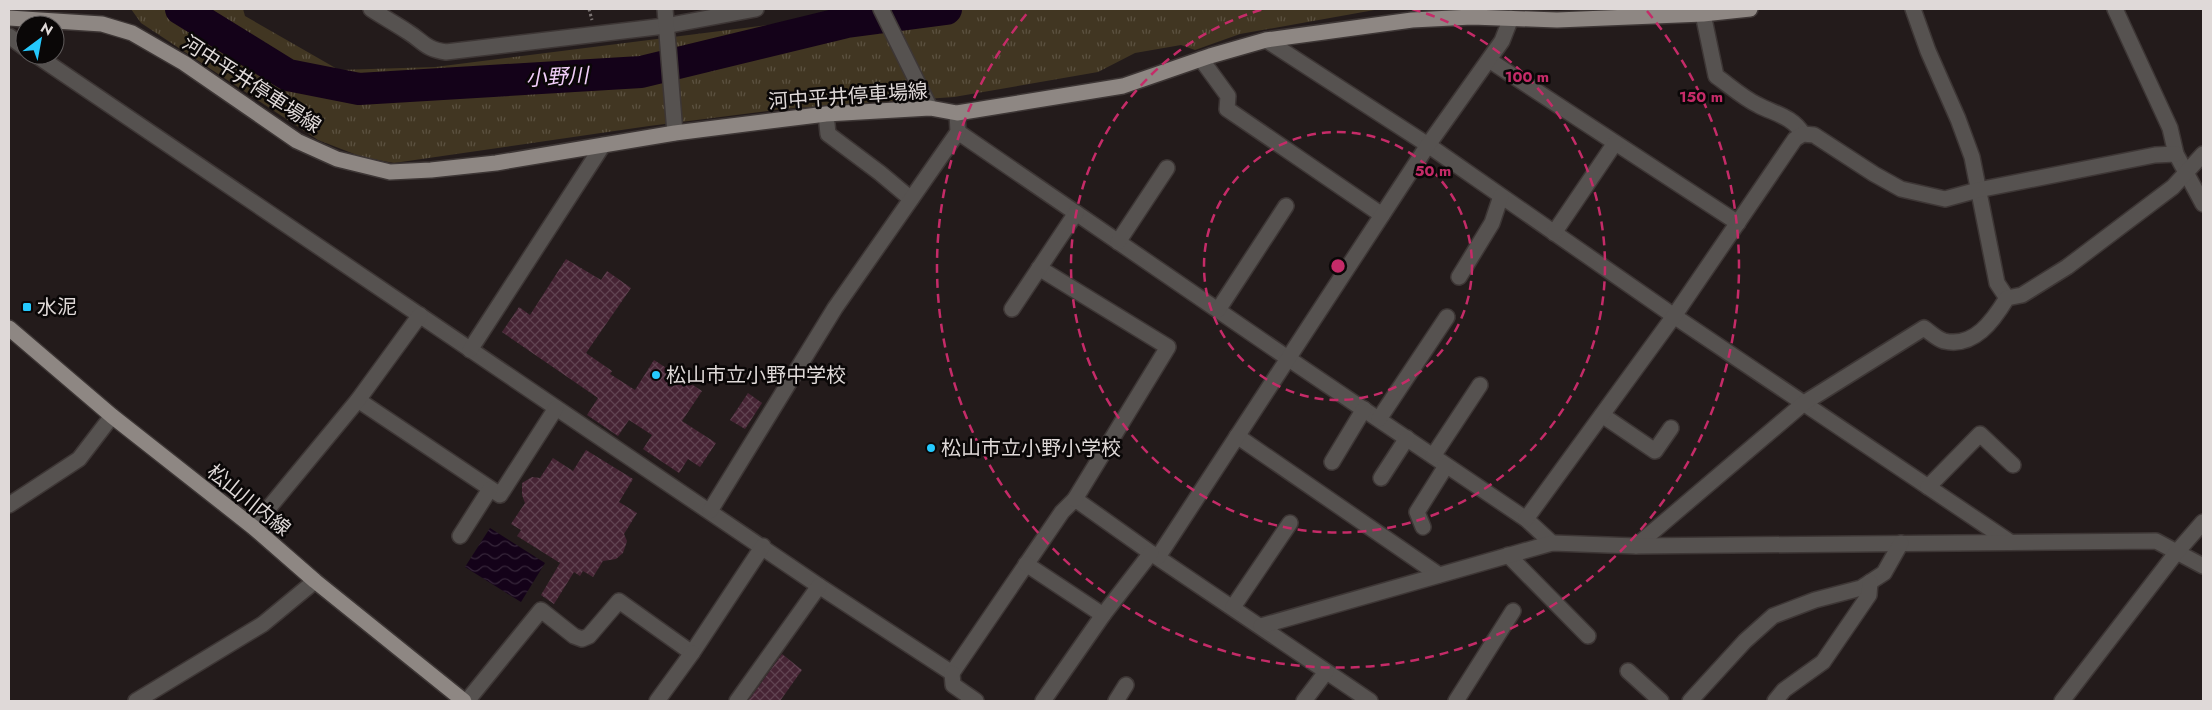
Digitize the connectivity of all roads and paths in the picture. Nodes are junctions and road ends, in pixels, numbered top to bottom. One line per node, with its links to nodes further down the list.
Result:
1 (371, 9): 11 (street)
2 (665, 9): 11 (street)
3 (756, 9): 11 (street)
4 (881, 9): 16 (street)
5 (1750, 9): 8 (main road, 河中平井停車場線)
6 (1913, 9): 29 (street)
7 (2114, 9): 25 (street)
8 (1703, 14): 10 (main road, 河中平井停車場線); 21 (street)
9 (9, 18): 23 (main road, 河中平井停車場線)
10 (1511, 18): 12 (main road, 河中平井停車場線); 14 (street)
11 (666, 29): 19 (street)
12 (1266, 40): 13 (main road, 河中平井停車場線); 24 (street)
13 (1201, 59): 17 (main road, 河中平井停車場線); 35 (street)
14 (1489, 60): 22 (street); 24 (street)
15 (51, 65): 44 (street)
16 (929, 105): 17 (main road, 河中平井停車場線); 18 (main road, 河中平井停車場線)
17 (957, 113): 20 (street)
18 (826, 114): 19 (main road, 河中平井停車場線); 31 (street)
19 (674, 127): 23 (main road, 河中平井停車場線)
20 (958, 132): 31 (street); 34 (street)
21 (1803, 134): 29 (street); 36 (street)
22 (1615, 143): 36 (street); 37 (street)
23 (603, 145): 48 (street)
24 (1428, 145): 30 (street); 35 (street)
25 (2176, 154): 28 (street); 29 (street)
26 (2203, 154): 28 (street)
27 (1167, 168): 38 (street)
28 (2185, 172): 32 (street); 41 (street)
29 (1978, 190): 41 (street)
30 (1501, 196): 37 (street); 40 (street)
31 (911, 199): 70 (street)
32 (2203, 204)
33 (1286, 206): 43 (street)
34 (1076, 213): 38 (street); 39 (street)
35 (1382, 215): 49 (street)
36 (1738, 223): 45 (street)
37 (1554, 233): 45 (street)
38 (1118, 242): 43 (street)
39 (1039, 268): 42 (street); 68 (street)
40 (1459, 277)
41 (2007, 298): 52 (street)
42 (1012, 308)
43 (1218, 310): 49 (street)
44 (420, 315): 48 (street); 51 (street)
45 (1674, 316): 52 (street); 56 (street)
46 (1447, 317): 57 (street)
47 (9, 328): 55 (main road, 松山川内線)
48 (470, 350): 53 (street)
49 (1289, 359): 54 (street); 59 (street)
50 (1480, 385): 61 (street)
51 (358, 400): 67 (street); 74 (street)
52 (1804, 403): 66 (street); 81 (street)
53 (556, 408): 67 (street); 70 (street)
54 (1364, 409): 57 (street); 62 (street)
55 (112, 416): 69 (street); 74 (main road, 松山川内線)
56 (1602, 416): 58 (street); 71 (street)
57 (1379, 419): 60 (street)
58 (1671, 428)
59 (1237, 436): 83 (street); 87 (street)
60 (1407, 438): 61 (street); 65 (street)
61 (1432, 456): 64 (street)
62 (1332, 462)
63 (2013, 465): 66 (street)
64 (1446, 466): 71 (street); 75 (street)
65 (1381, 478)
66 (1928, 487): 78 (street)
67 (490, 489): 76 (street)
68 (1075, 499): 83 (street); 85 (street)
69 (9, 505)
70 (710, 511): 80 (street)
71 (1526, 519): 77 (street)
72 (2203, 522): 82 (street)
73 (1290, 523): 91 (street)
74 (253, 527): 88 (main road, 松山川内線)
75 (1423, 527)
76 (460, 536)
77 (1552, 542): 81 (street); 84 (street)
78 (2010, 542): 79 (street); 82 (street)
79 (1902, 543): 81 (street); 89 (street)
80 (763, 546): 90 (street); 96 (street)
81 (1636, 546)
82 (2176, 553): 86 (street); 115 (street)
83 (1155, 555): 91 (street); 93 (street)
84 (1508, 555): 87 (street); 95 (street)
85 (1026, 564): 93 (street); 99 (street)
86 (2203, 566)
87 (1440, 576): 94 (street)
88 (315, 581): 101 (street); 103 (main road, 松山川内線)
89 (1870, 582): 113 (street); 114 (street)
90 (819, 586): 99 (street); 105 (street)
91 (1233, 607): 94 (street)
92 (1513, 611): 111 (street)
93 (1103, 615): 107 (street)
94 (1261, 626): 98 (street)
95 (1588, 636)
96 (692, 653): 103 (street); 104 (street)
97 (1628, 670): 112 (street)
98 (1326, 672): 109 (street); 110 (street)
99 (952, 673): 106 (street)
100 (1126, 685): 108 (street)
101 (157, 697): 102 (street)
102 (136, 701)
103 (466, 701)
104 (657, 701)
105 (737, 701)
106 (976, 701)
107 (1043, 701)
108 (1116, 701)
109 (1304, 701)
110 (1370, 701)
111 (1456, 701)
112 (1661, 701)
113 (1690, 701)
114 (1775, 701)
115 (2062, 701)

